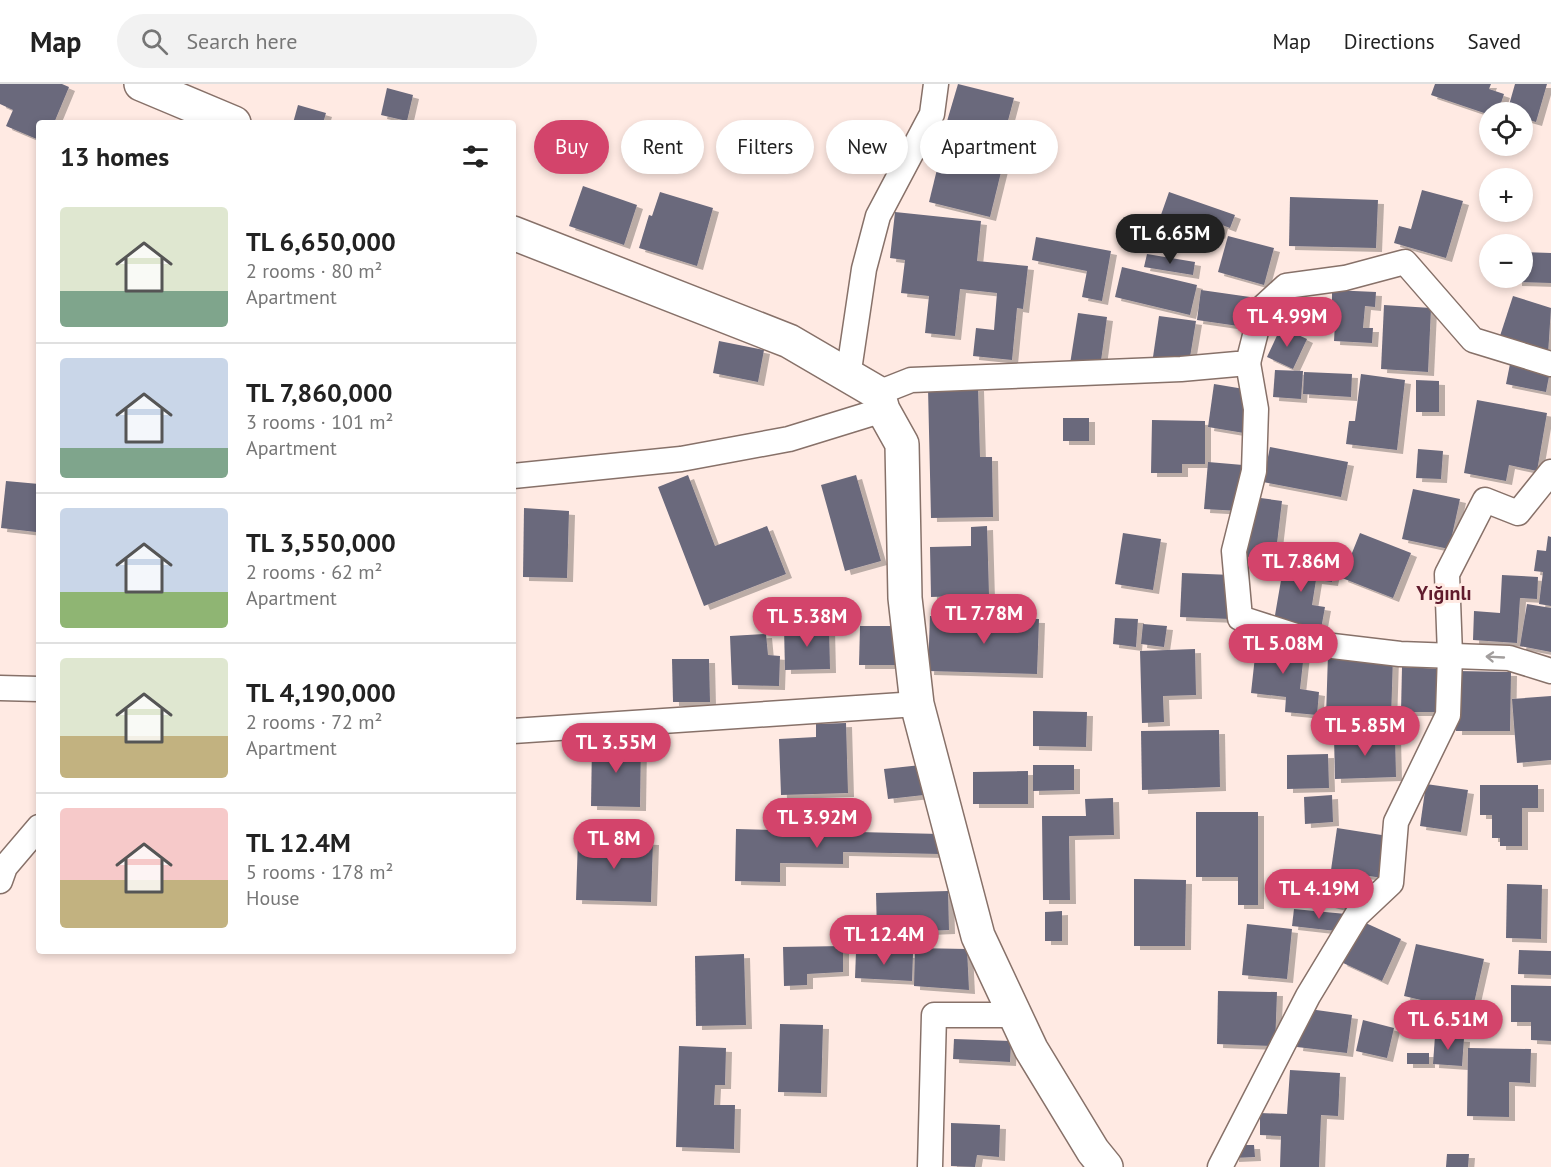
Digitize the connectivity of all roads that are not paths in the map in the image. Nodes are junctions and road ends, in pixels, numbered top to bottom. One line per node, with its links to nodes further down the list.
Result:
1 (141, 84): 3 (street)
2 (936, 84): 7 (street)
3 (227, 120)
4 (516, 234): 7 (street)
5 (1248, 363): 6 (street); 8 (street); 11 (street)
6 (1551, 364)
7 (848, 377): 8 (street)
8 (880, 401): 10 (street); 15 (street)
9 (1551, 472): 11 (street)
10 (516, 476)
11 (1450, 655): 12 (street, one-way to 11); 22 (street)
12 (1551, 671)
13 (0, 688): 14 (street)
14 (36, 689)
15 (916, 704): 16 (street); 19 (street)
16 (516, 731)
17 (36, 831): 18 (street)
18 (0, 881)
19 (1015, 1015): 20 (street); 21 (street)
20 (930, 1167)
21 (1107, 1167)
22 (1220, 1167)

